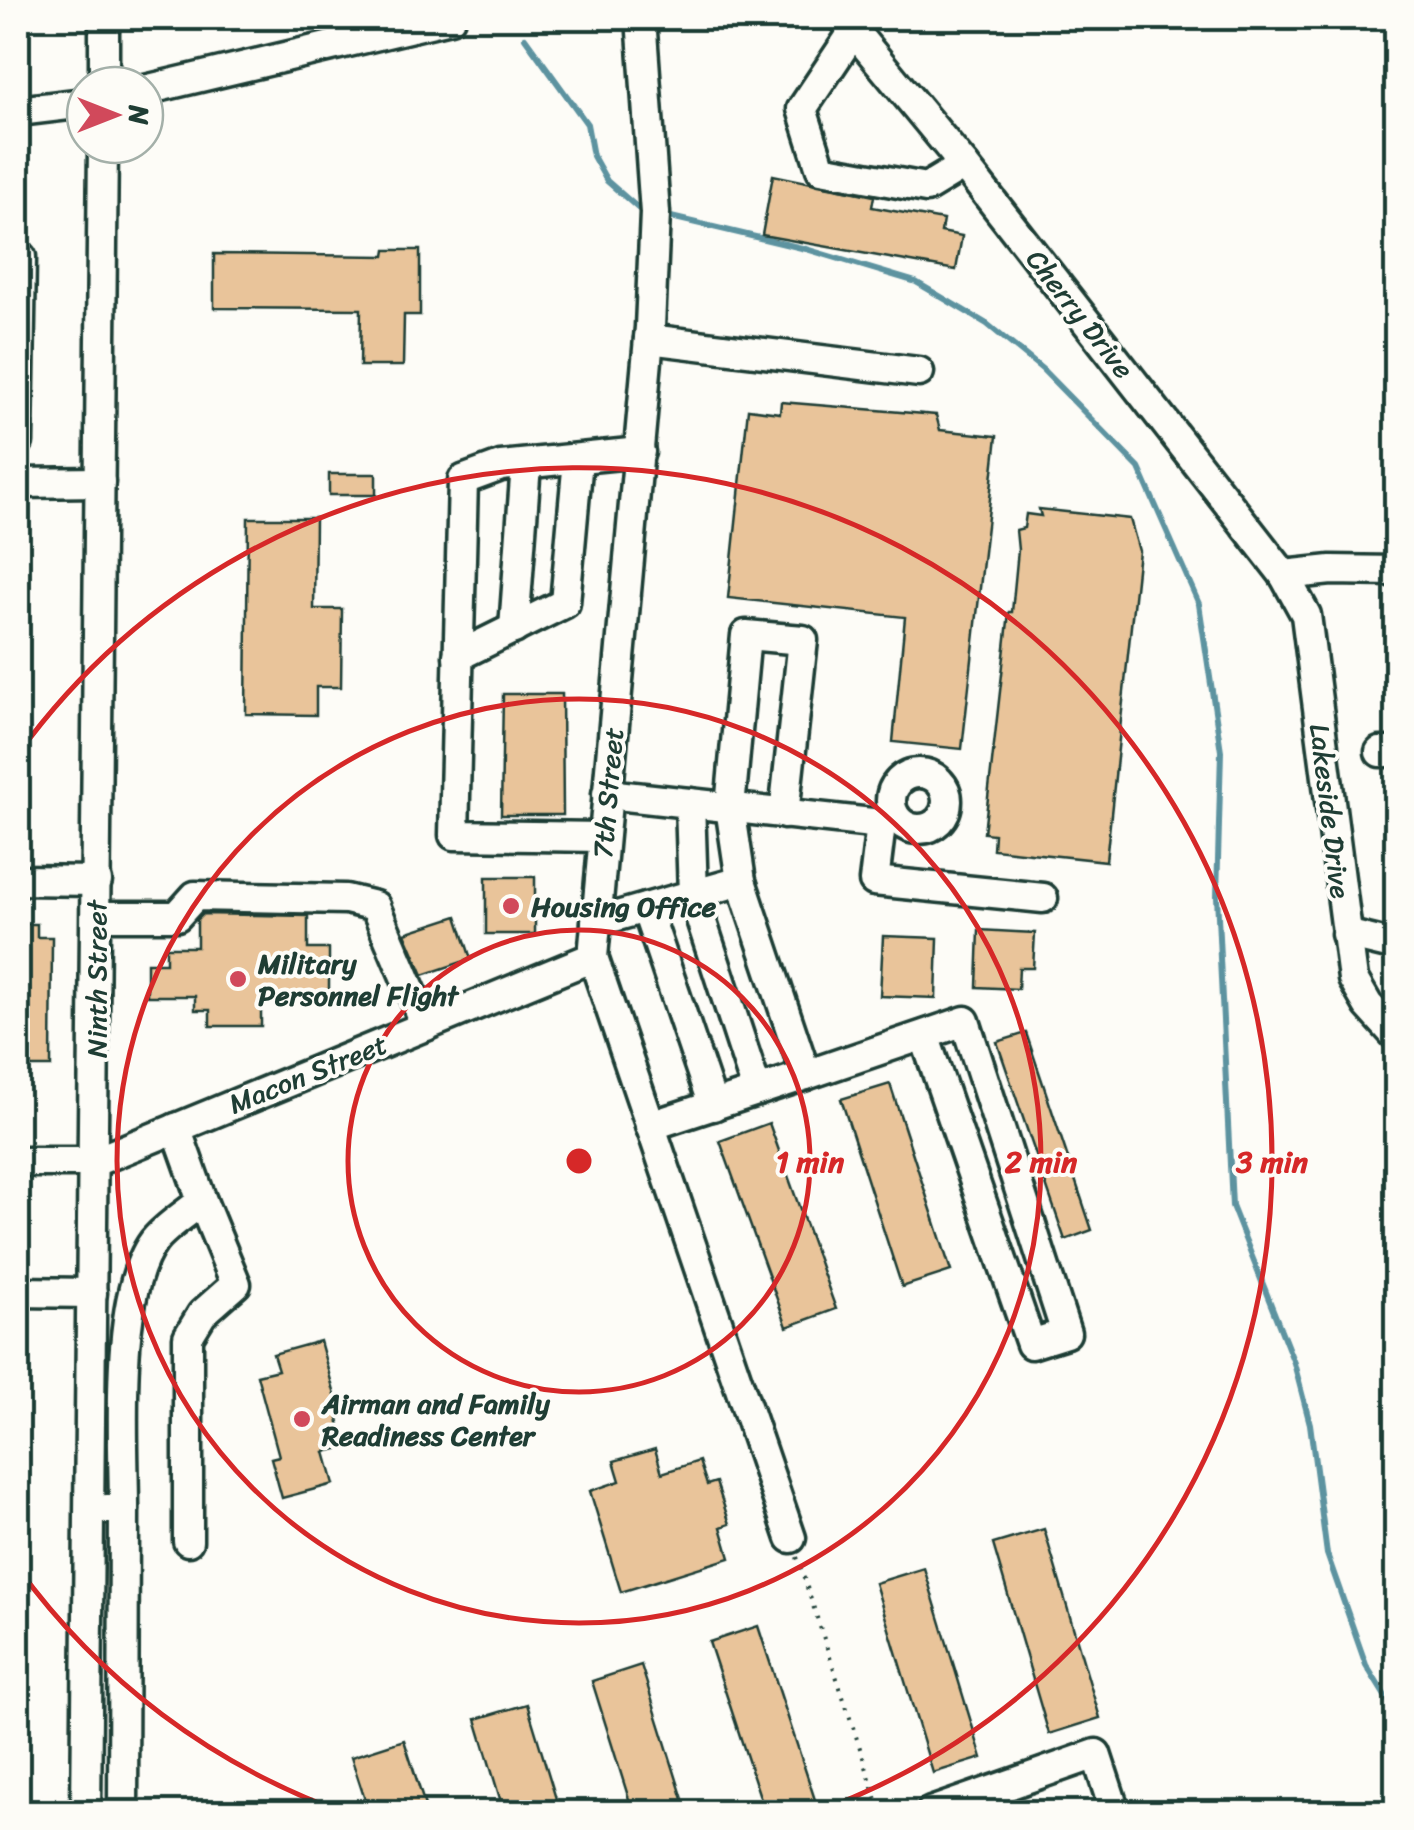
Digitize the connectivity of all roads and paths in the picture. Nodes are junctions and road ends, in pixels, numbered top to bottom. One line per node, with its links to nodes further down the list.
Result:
1 (104, 18): 5 (street)
2 (450, 18): 6 (street)
3 (641, 18): 12 (street, 7th Street)
4 (848, 24): 10 (street, Cherry Drive); 10 (street)
5 (104, 65)
6 (165, 85)
7 (65, 104): 8 (street)
8 (18, 110)
9 (103, 165): 18 (street, Ninth Street)
10 (964, 165): 21 (street, Cherry Drive)
11 (18, 256): 14 (street)
12 (649, 339): 13 (street); 15 (street, 7th Street)
13 (919, 372)
14 (18, 442)
15 (640, 452): 16 (street); 24 (street, 7th Street)
16 (578, 459): 17 (street); 22 (street)
17 (526, 464): 22 (street); 23 (street)
18 (100, 482): 19 (street); 30 (street, Ninth Street)
19 (18, 483)
20 (1396, 571): 21 (street)
21 (1284, 576): 37 (street, Lakeside Drive)
22 (514, 629): 23 (street)
23 (458, 656): 28 (street)
24 (607, 794): 25 (street); 28 (street, 7th Street)
25 (690, 803): 26 (street); 32 (street)
26 (730, 807): 27 (street); 27 (street); 31 (street)
27 (784, 814): 33 (street)
28 (603, 838): 36 (street, 7th Street)
29 (18, 880): 30 (street)
30 (96, 881): 35 (street, Ninth Street)
31 (741, 881): 32 (street); 43 (street)
32 (693, 894): 34 (street); 44 (street)
33 (1044, 898)
34 (646, 908): 36 (street); 45 (street)
35 (96, 916): 40 (street); 49 (street, Ninth Street)
36 (596, 922): 39 (street, 7th Street)
37 (1346, 934): 38 (street); 42 (street, Lakeside Drive)
38 (1396, 946)
39 (593, 957): 40 (street, Macon Street); 46 (street, 7th Street)
40 (426, 1026): 47 (street, Macon Street)
41 (924, 1035): 41 (street); 43 (street)
42 (1396, 1036)
43 (806, 1075): 44 (street)
44 (757, 1091): 45 (street)
45 (713, 1106): 46 (street)
46 (650, 1126): 55 (street, 7th Street)
47 (176, 1128): 49 (street, Macon Street); 50 (street)
48 (18, 1162): 49 (street, Macon Street)
49 (94, 1162): 52 (street, Ninth Street)
50 (202, 1201): 54 (street); 56 (street)
51 (18, 1292): 52 (street)
52 (92, 1294): 53 (street, Ninth Street)
53 (90, 1509): 54 (street); 57 (street, Ninth Street)
54 (124, 1509): 58 (street)
55 (791, 1538): 59 (path)
56 (188, 1541)
57 (86, 1812)
58 (122, 1812)
59 (881, 1812)
60 (930, 1812): 61 (street)
61 (1116, 1812)

